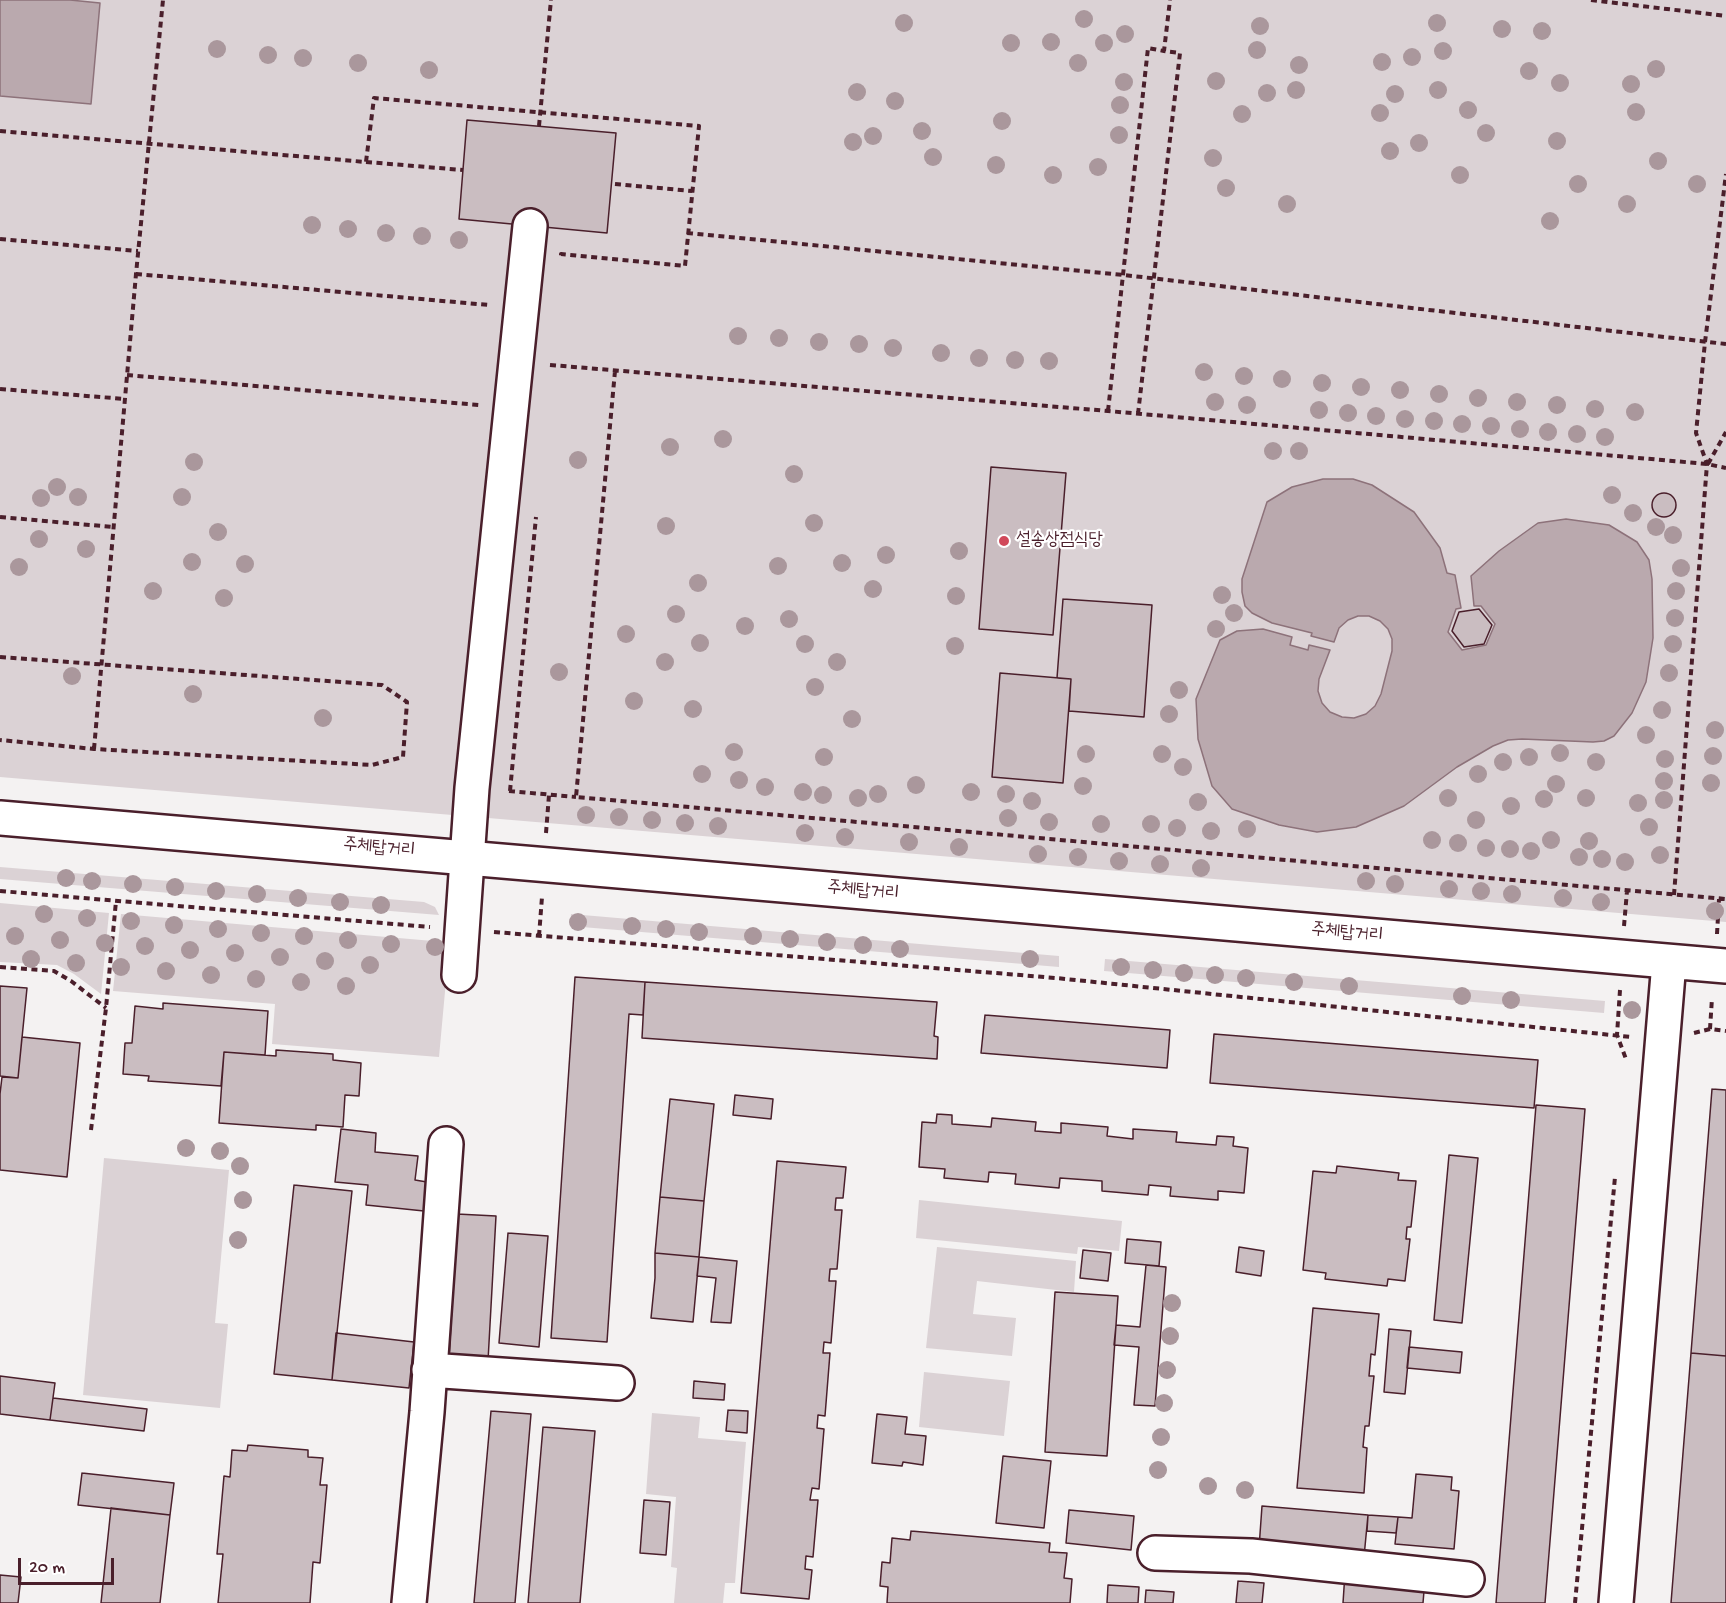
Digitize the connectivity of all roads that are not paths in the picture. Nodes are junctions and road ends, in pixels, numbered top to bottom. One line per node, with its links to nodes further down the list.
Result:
1 (530, 226): 3 (main road)
2 (0, 818): 3 (main road, 주체탑거리)
3 (467, 857): 4 (main road, 주체탑거리); 6 (main road)
4 (1669, 962): 5 (main road, 주체탑거리); 13 (main road)
5 (1726, 966)
6 (459, 975)
7 (446, 1144): 8 (main road)
8 (429, 1370): 9 (main road); 12 (main road)
9 (617, 1383)
10 (1155, 1553): 11 (main road)
11 (1467, 1579)
12 (409, 1603)
13 (1616, 1603)

